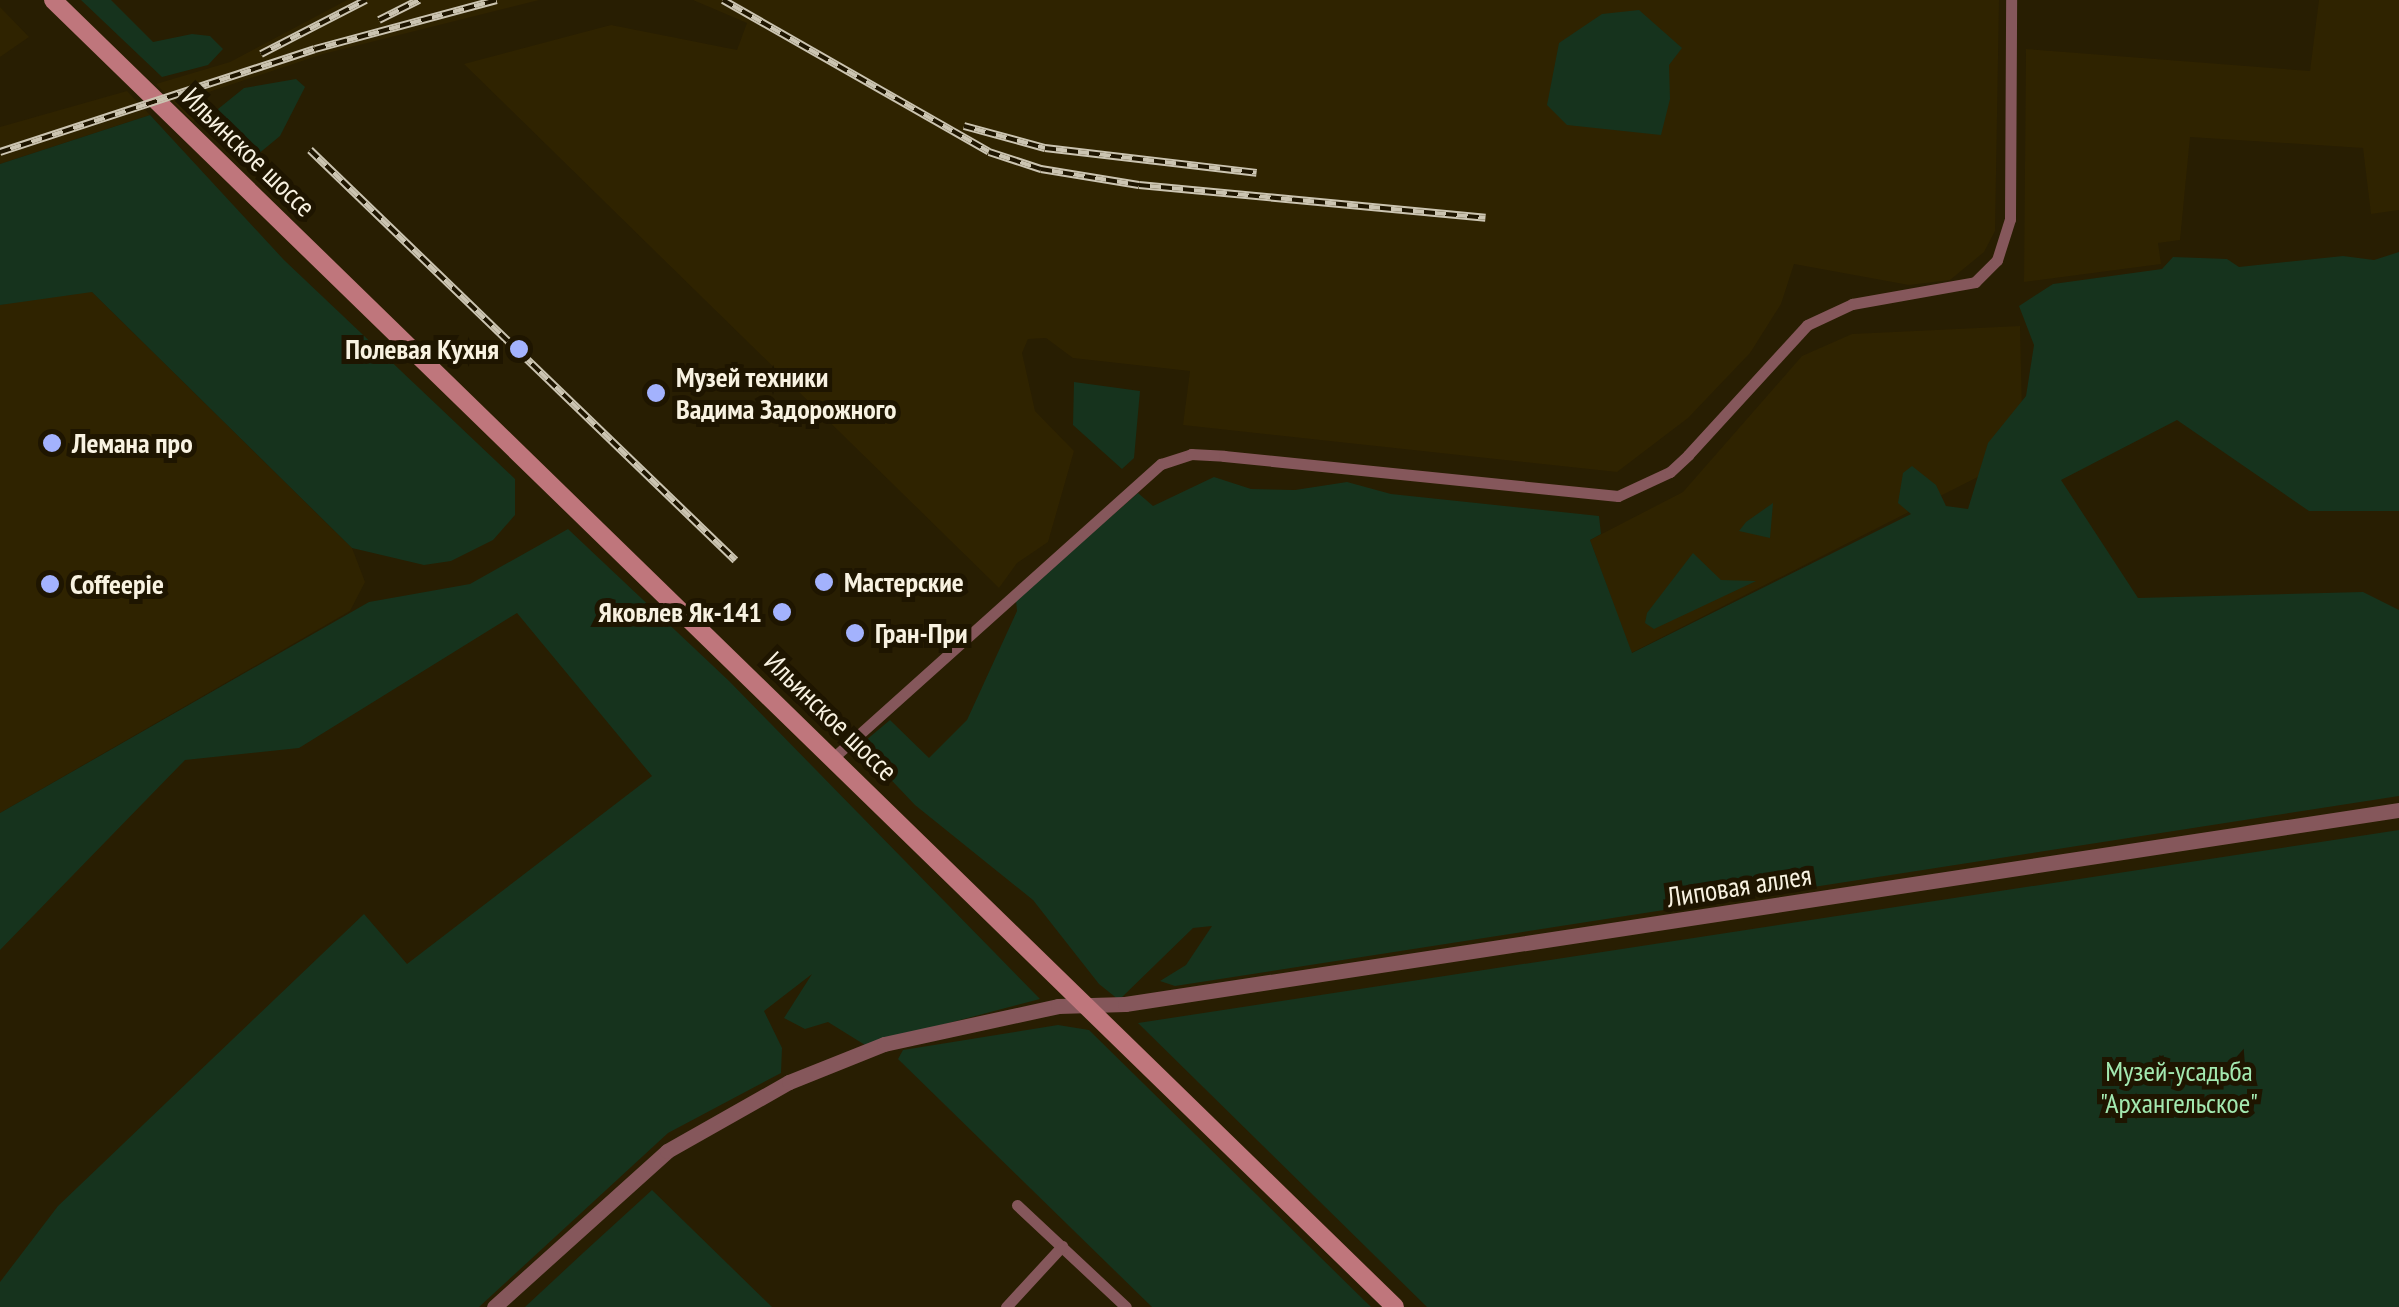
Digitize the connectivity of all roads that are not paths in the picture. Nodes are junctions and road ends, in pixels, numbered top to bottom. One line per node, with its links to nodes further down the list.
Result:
1 (53, 0): 3 (main road, Ильинское шоссе)
2 (2012, 0): 3 (street)
3 (834, 757): 5 (main road, Ильинское шоссе)
4 (2399, 810): 5 (street, Липовая аллея)
5 (1086, 1004): 8 (street, Липовая аллея); 11 (main road, Ильинское шоссе)
6 (1017, 1205): 7 (street)
7 (1062, 1246): 9 (street); 10 (street)
8 (494, 1307)
9 (1006, 1307)
10 (1126, 1307)
11 (1395, 1307)

